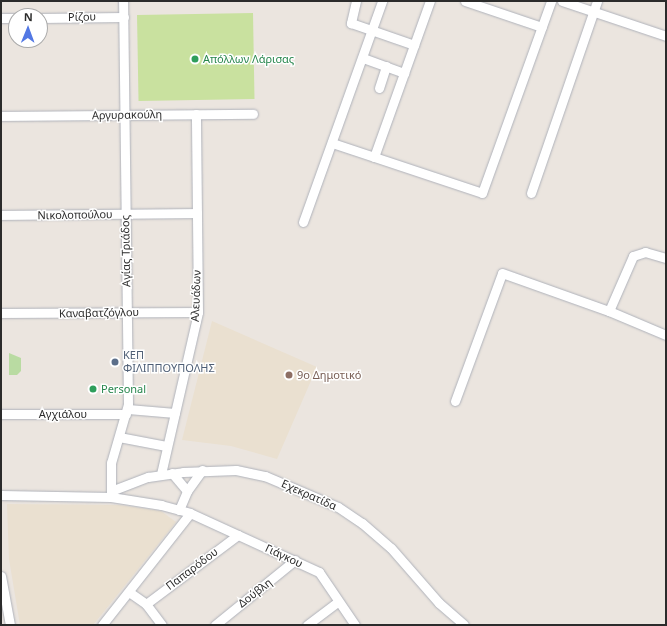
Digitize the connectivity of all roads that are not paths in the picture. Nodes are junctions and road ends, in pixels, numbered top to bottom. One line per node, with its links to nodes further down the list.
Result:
1 (124, 1): 10 (street, Αγίας Τριάδος)
2 (382, 1): 13 (street)
3 (430, 1): 15 (street)
4 (465, 1): 12 (street)
5 (551, 1): 12 (street)
6 (562, 1): 9 (street)
7 (597, 1): 9 (street)
8 (354, 2): 13 (street)
9 (594, 12): 14 (street); 26 (street)
10 (124, 17): 11 (street, Ρίζου); 22 (street, Αγίας Τριάδος)
11 (48, 18)
12 (542, 27): 25 (street)
13 (373, 30): 15 (street); 16 (street)
14 (666, 36)
15 (414, 45): 18 (street)
16 (363, 58): 17 (street); 24 (street)
17 (386, 66): 18 (street); 19 (street)
18 (404, 73): 25 (street)
19 (378, 88)
20 (196, 114): 21 (street, Αργυρακούλη); 22 (street, Αργυρακούλη); 27 (street, Αλευάδων)
21 (253, 114)
22 (125, 115): 23 (street, Αργυρακούλη); 28 (street, Αγίας Τριάδος)
23 (1, 116)
24 (332, 143): 25 (street); 30 (street)
25 (374, 157)
26 (531, 193)
27 (197, 213): 28 (street, Νικολοπούλου); 34 (street, Αλευάδων)
28 (126, 214): 29 (street, Νικολοπούλου); 33 (street, Αγίας Τριάδος)
29 (1, 215)
30 (303, 222)
31 (666, 258): 32 (street)
32 (609, 311): 36 (street); 37 (street)
33 (127, 312): 34 (street, Καναβατζόγλου); 35 (street, Καναβατζόγλου); 38 (street, Αγίας Τριάδος)
34 (198, 312): 39 (street, Αλευάδων)
35 (1, 313)
36 (666, 335)
37 (455, 401)
38 (127, 411): 39 (street, Αγχιάλου); 40 (street, Αγχιάλου); 41 (street, Αγίας Τριάδος)
39 (175, 413): 42 (street, Αλευάδων)
40 (1, 414)
41 (119, 437): 42 (street); 47 (street, Αγίας Τριάδος)
42 (166, 446): 45 (street, Αλευάδων)
43 (202, 470): 44 (street, Εχεκρατίδα); 46 (street); 64 (street, Εχεκρατίδα)
44 (172, 473): 45 (street, Εχεκρατίδα); 46 (street)
45 (161, 474): 47 (street, Εχεκρατίδα)
46 (187, 490): 49 (street)
47 (111, 494): 48 (street, Γιάγκου); 49 (street, Γιάγκου)
48 (1, 495)
49 (179, 510): 50 (street, Γιάγκου)
50 (190, 514): 51 (street, Γιάγκου); 54 (street)
51 (238, 535): 52 (street, Γιάγκου); 57 (street, Παπαρόδου)
52 (295, 560): 55 (street, Γιάγκου); 61 (street, Δούβλη)
53 (1, 576): 56 (street)
54 (129, 592): 57 (street); 59 (street)
55 (338, 602): 62 (street); 63 (street, Γιάγκου)
56 (3, 604): 58 (street)
57 (146, 604): 60 (street)
58 (10, 625)
59 (102, 625)
60 (162, 625)
61 (215, 625)
62 (308, 625)
63 (354, 625)
64 (464, 625)

